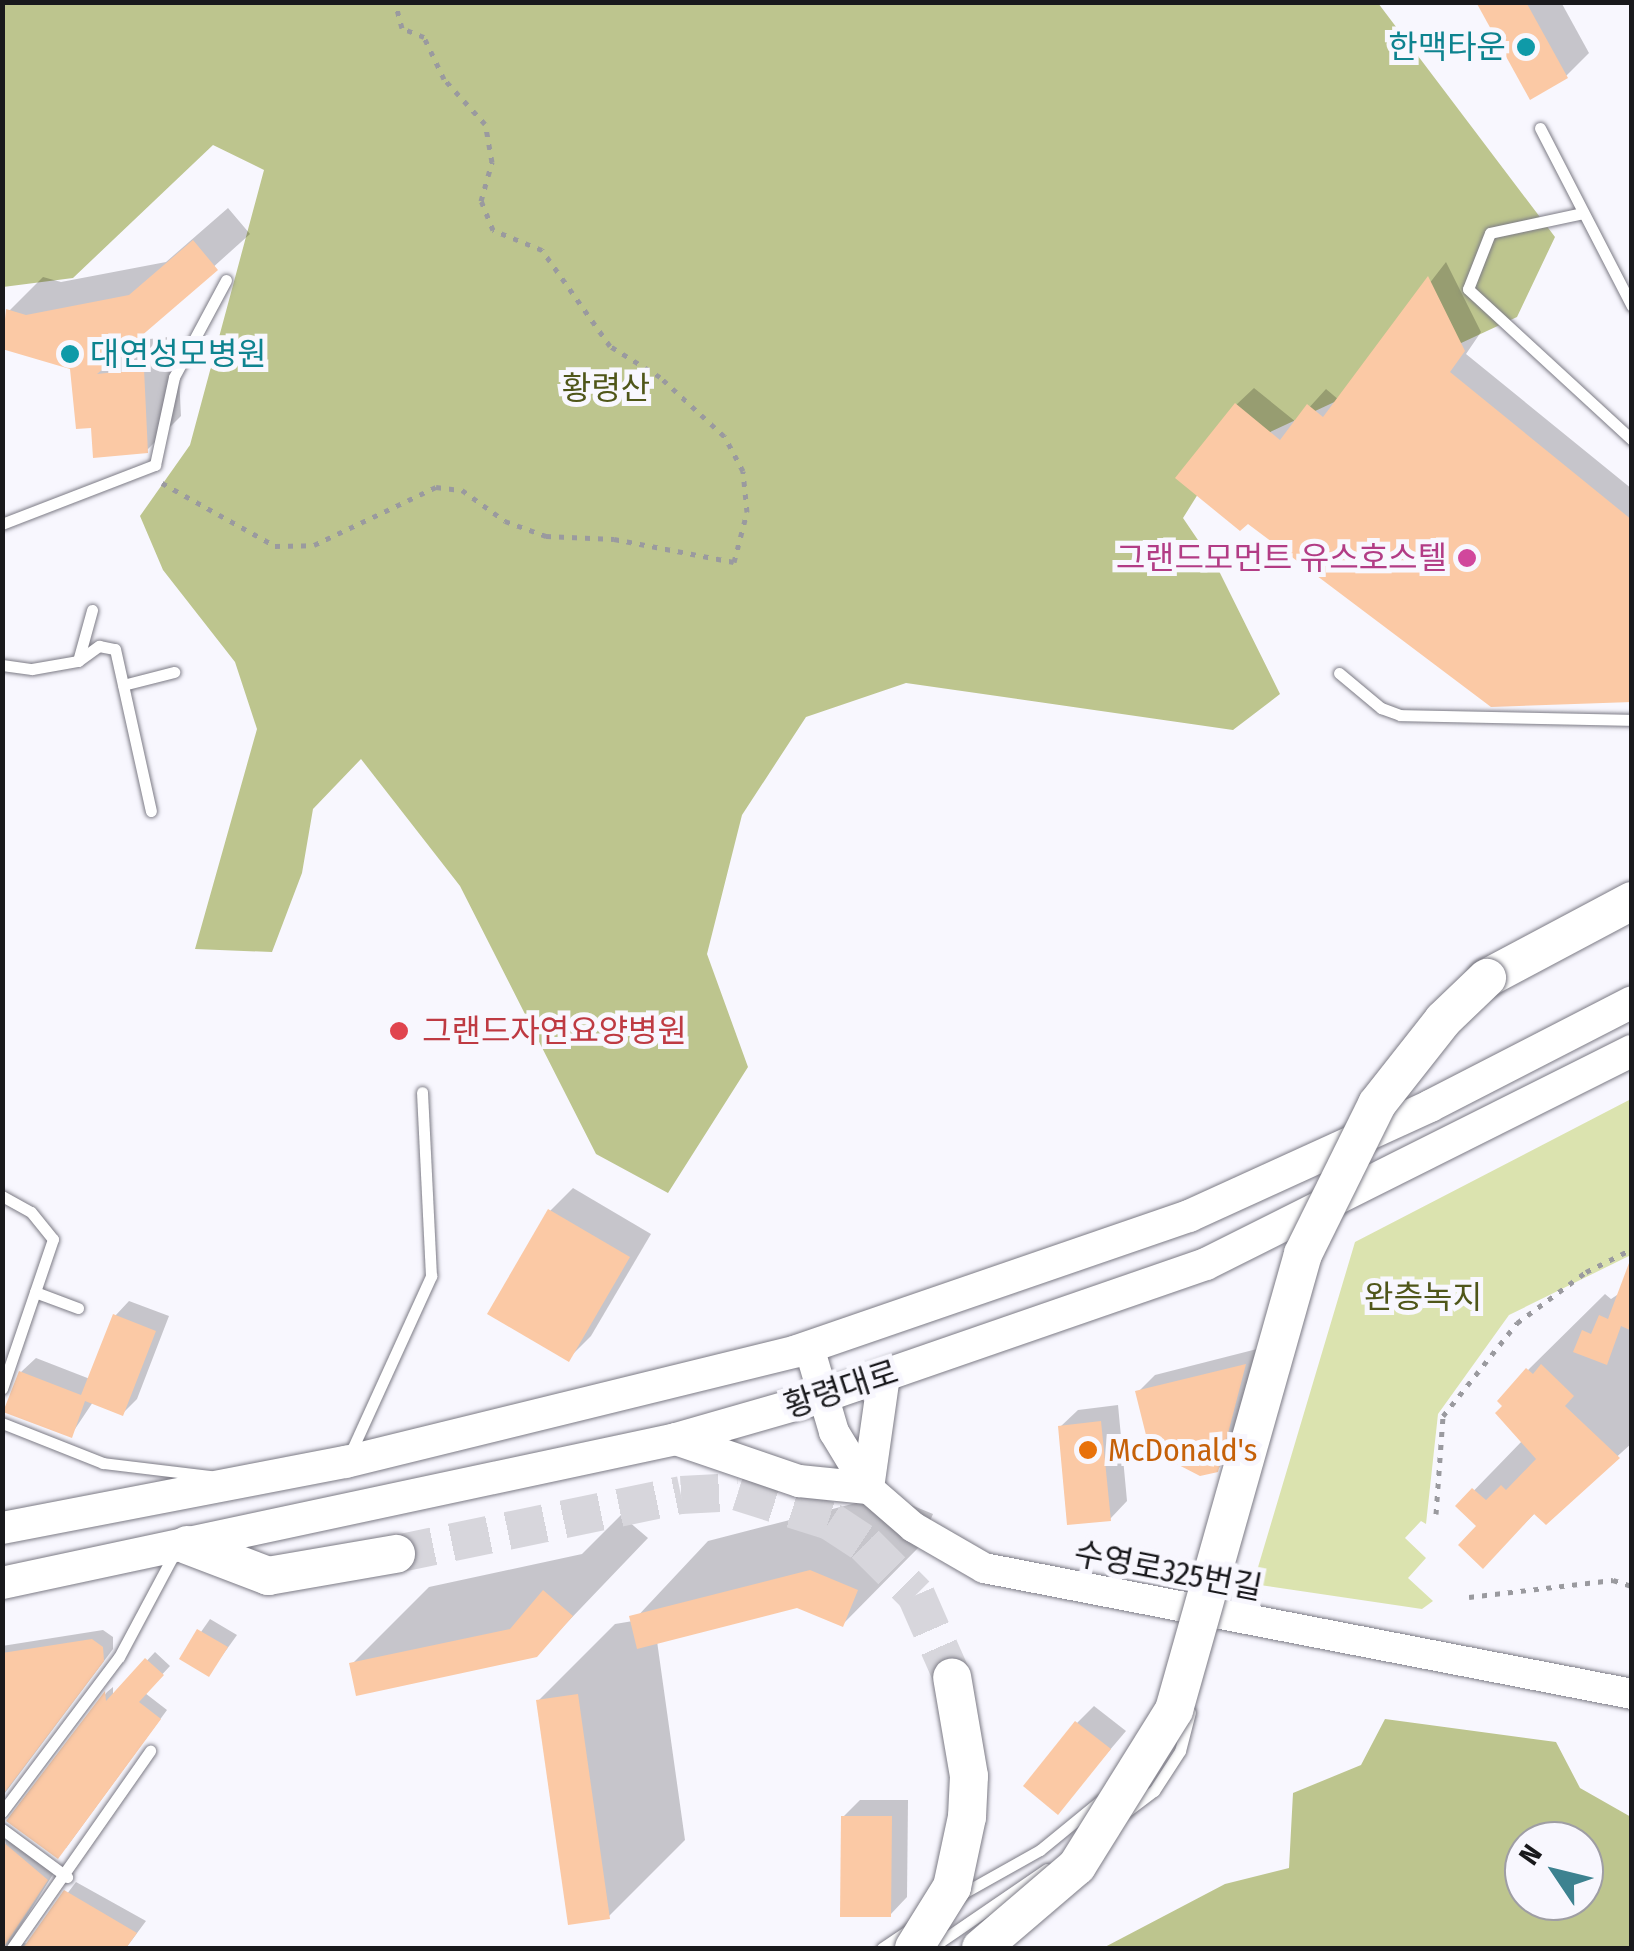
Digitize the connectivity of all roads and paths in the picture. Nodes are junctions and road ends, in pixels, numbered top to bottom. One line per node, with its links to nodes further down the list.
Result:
1 (395, 2): 7 (path)
2 (1540, 128): 3 (lane)
3 (1582, 213): 5 (lane); 6 (lane)
4 (226, 280): 7 (lane)
5 (1632, 306)
6 (1632, 440)
7 (141, 474): 8 (lane)
8 (2, 524)
9 (92, 610): 10 (lane)
10 (78, 661): 11 (lane); 14 (lane)
11 (2, 665)
12 (174, 672): 14 (lane)
13 (1339, 672): 15 (lane)
14 (123, 685): 16 (lane)
15 (1632, 720)
16 (151, 810)
17 (1632, 901): 52 (highway, bridge)
18 (1632, 1002): 25 (main road, 황령대로)
19 (1632, 1051): 26 (main road, 황령대로)
20 (422, 1092): 31 (lane)
21 (2, 1196): 23 (lane)
22 (1632, 1249): 34 (path)
23 (35, 1292): 24 (lane); 27 (lane)
24 (78, 1308)
25 (808, 1347): 28 (street, 수영로325번길); 31 (main road, 황령대로)
26 (884, 1376): 28 (main road, 황령대로); 33 (main road)
27 (2, 1389)
28 (822, 1397): 30 (main road, 황령대로); 33 (street, 수영로325번길)
29 (2, 1423): 32 (lane)
30 (676, 1439): 33 (main road); 36 (main road, 황령대로)
31 (346, 1462): 32 (main road, 황령대로)
32 (248, 1481): 35 (main road, 황령대로)
33 (868, 1488): 41 (street, 수영로325번길)
34 (1436, 1514)
35 (2, 1528)
36 (182, 1546): 37 (highway); 38 (main road, 황령대로); 45 (lane)
37 (396, 1554)
38 (2, 1583)
39 (1632, 1586): 40 (path)
40 (1470, 1597)
41 (1183, 1609): 43 (street, 수영로325번길); 49 (lane); 51 (lane)
42 (952, 1677): 50 (highway, bridge)
43 (1632, 1694)
44 (150, 1751): 47 (lane)
45 (2, 1812)
46 (2, 1829): 47 (lane)
47 (66, 1877): 48 (lane)
48 (12, 1948)
49 (882, 1948)
50 (914, 1948)
51 (931, 1948)
52 (981, 1948)

